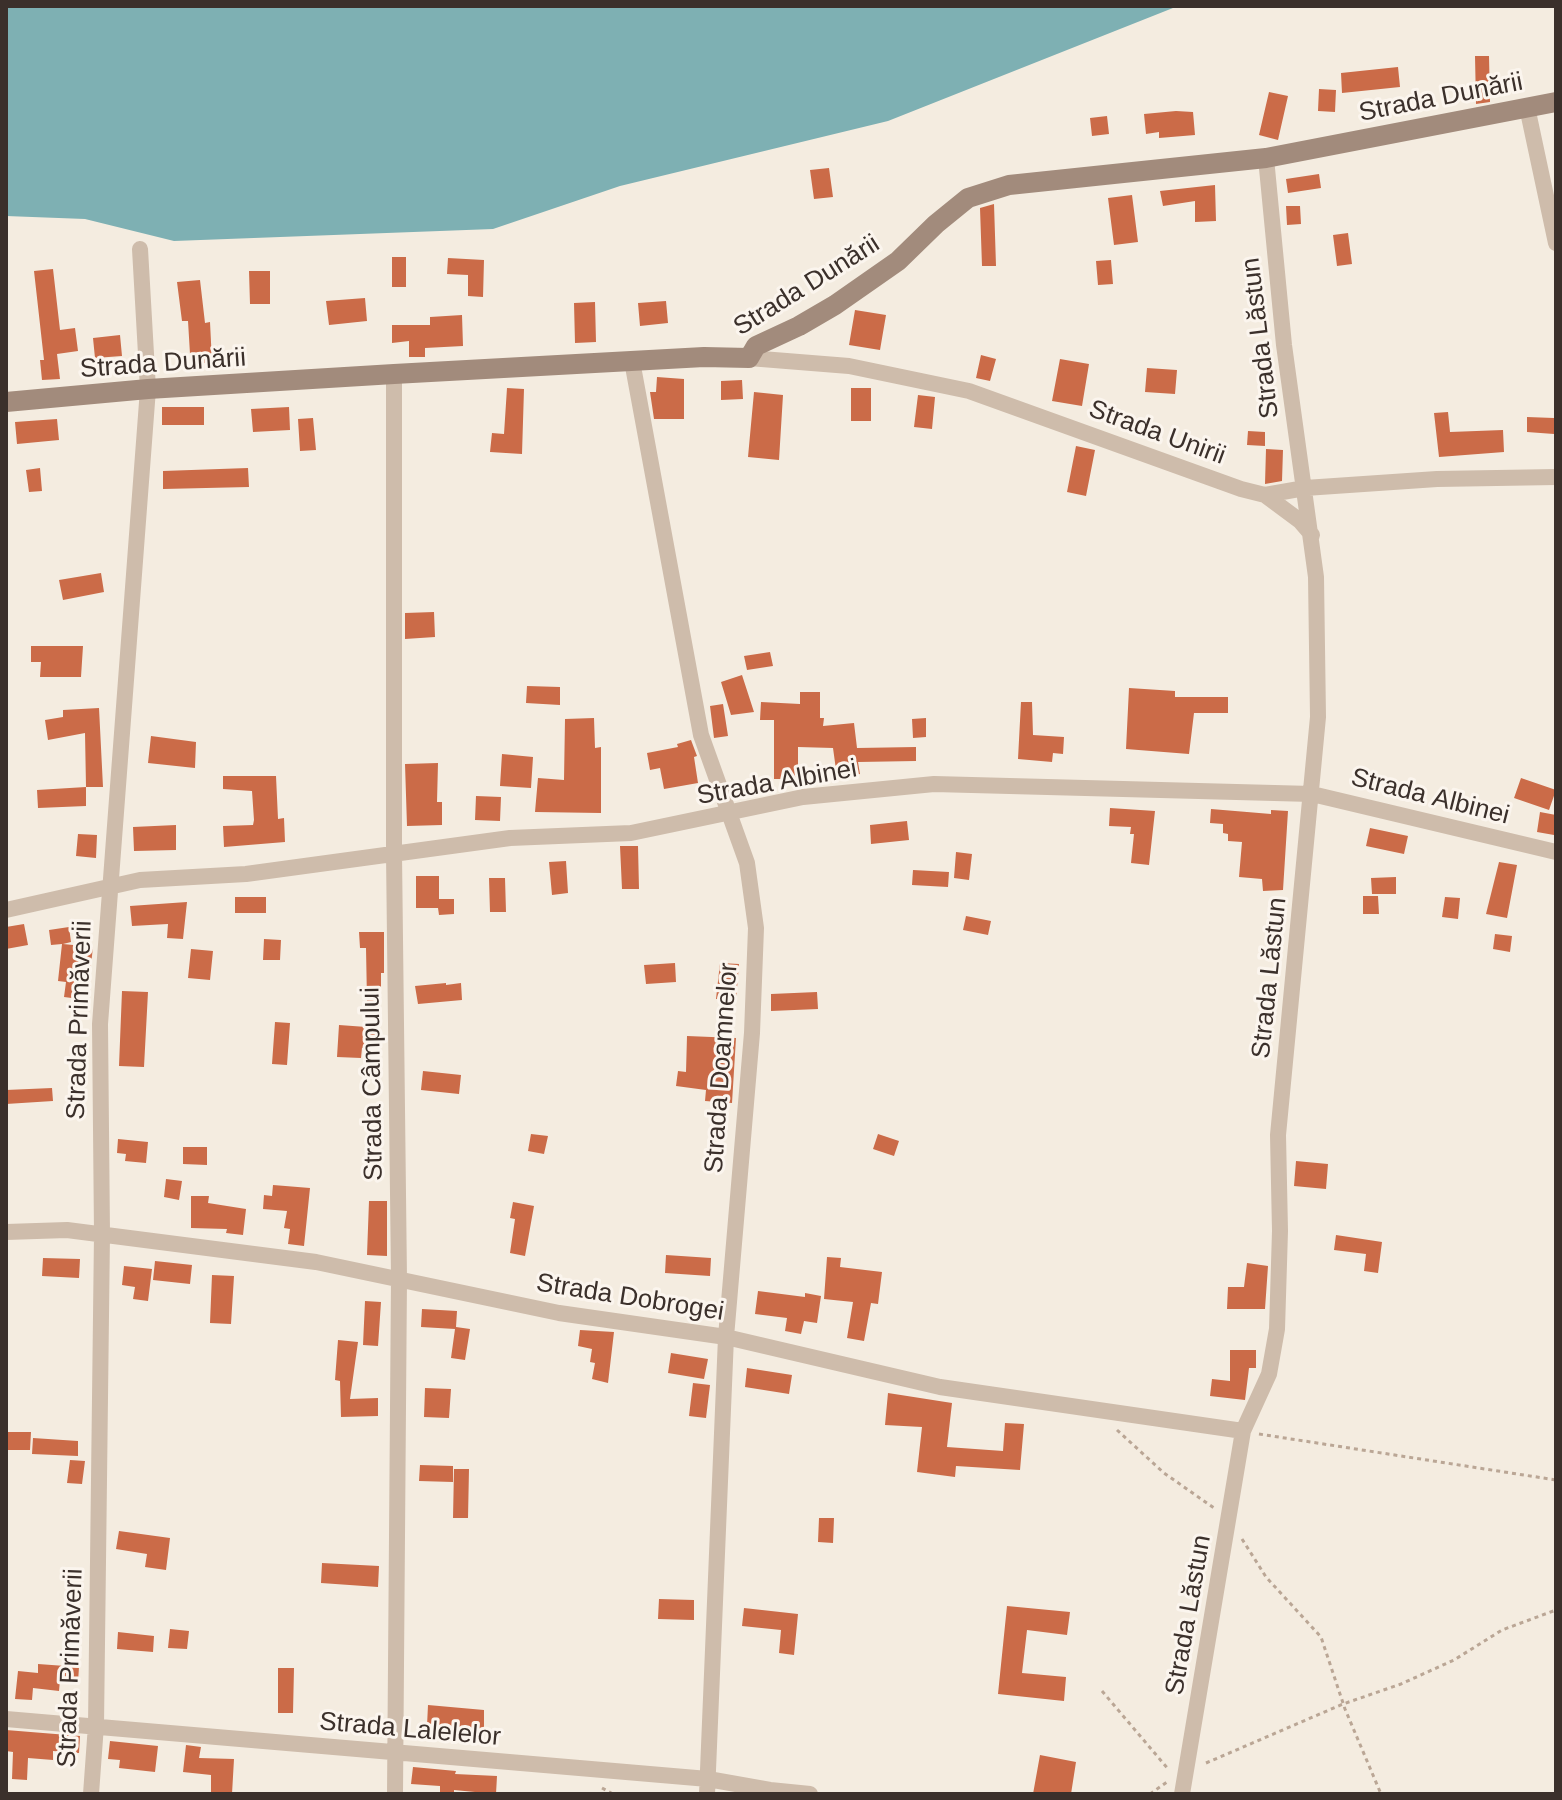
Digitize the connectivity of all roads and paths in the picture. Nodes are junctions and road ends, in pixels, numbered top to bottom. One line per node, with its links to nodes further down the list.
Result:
1 (1556, 102): 2 (main road, Strada Dunării)
2 (1527, 107): 3 (main road, Strada Dunării); 4 (street)
3 (1266, 158): 6 (main road, Strada Dunării); 12 (street, Strada Lăstun)
4 (1556, 243)
5 (140, 249): 9 (street, Strada Primăverii)
6 (749, 358): 7 (main road, Strada Dunării); 13 (street, Strada Unirii)
7 (632, 361): 8 (main road, Strada Dunării); 16 (street, Strada Doamnelor)
8 (394, 374): 9 (main road, Strada Dunării); 18 (street, Strada Câmpului)
9 (148, 389): 10 (main road, Strada Dunării); 19 (street, Strada Primăverii)
10 (6, 402)
11 (1556, 477): 12 (street, Strada Unirii)
12 (1305, 488): 13 (street, Strada Unirii); 14 (street, Strada Lăstun)
13 (1265, 495): 14 (street)
14 (1312, 535): 15 (street, Strada Lăstun)
15 (1312, 794): 16 (street, Strada Albinei); 17 (street, Strada Albinei); 26 (street, Strada Lăstun)
16 (731, 814): 18 (street, Strada Albinei); 24 (street, Strada Doamnelor)
17 (1556, 852)
18 (394, 854): 19 (street, Strada Albinei); 23 (street, Strada Câmpului)
19 (110, 888): 20 (street, Strada Albinei); 22 (street, Strada Primăverii)
20 (6, 910)
21 (6, 1232): 22 (street, Strada Dobrogei)
22 (102, 1234): 23 (street, Strada Dobrogei); 33 (street, Strada Primăverii)
23 (399, 1278): 24 (street, Strada Dobrogei); 34 (street, Strada Câmpului)
24 (726, 1337): 25 (street, Strada Dobrogei); 36 (street, Strada Doamnelor)
25 (1096, 1412): 26 (street, Strada Dobrogei); 28 (path)
26 (1243, 1431): 27 (path); 28 (street, Strada Lăstun)
27 (1556, 1480)
28 (1230, 1519): 31 (path); 35 (street, Strada Lăstun)
29 (1556, 1610): 31 (path)
30 (1102, 1691): 35 (path)
31 (1343, 1704): 35 (path); 42 (path)
32 (6, 1719): 33 (street, Strada Lalelelor)
33 (96, 1725): 34 (street, Strada Lalelelor); 37 (street, Strada Primăverii)
34 (396, 1754): 36 (street, Strada Lalelelor); 38 (street, Strada Câmpului)
35 (1180, 1775): 40 (path); 41 (street, Strada Lăstun)
36 (707, 1786): 39 (street, Strada Lalelelor)
37 (91, 1794)
38 (395, 1794)
39 (810, 1794)
40 (1150, 1794)
41 (1182, 1794)
42 (1381, 1794)

